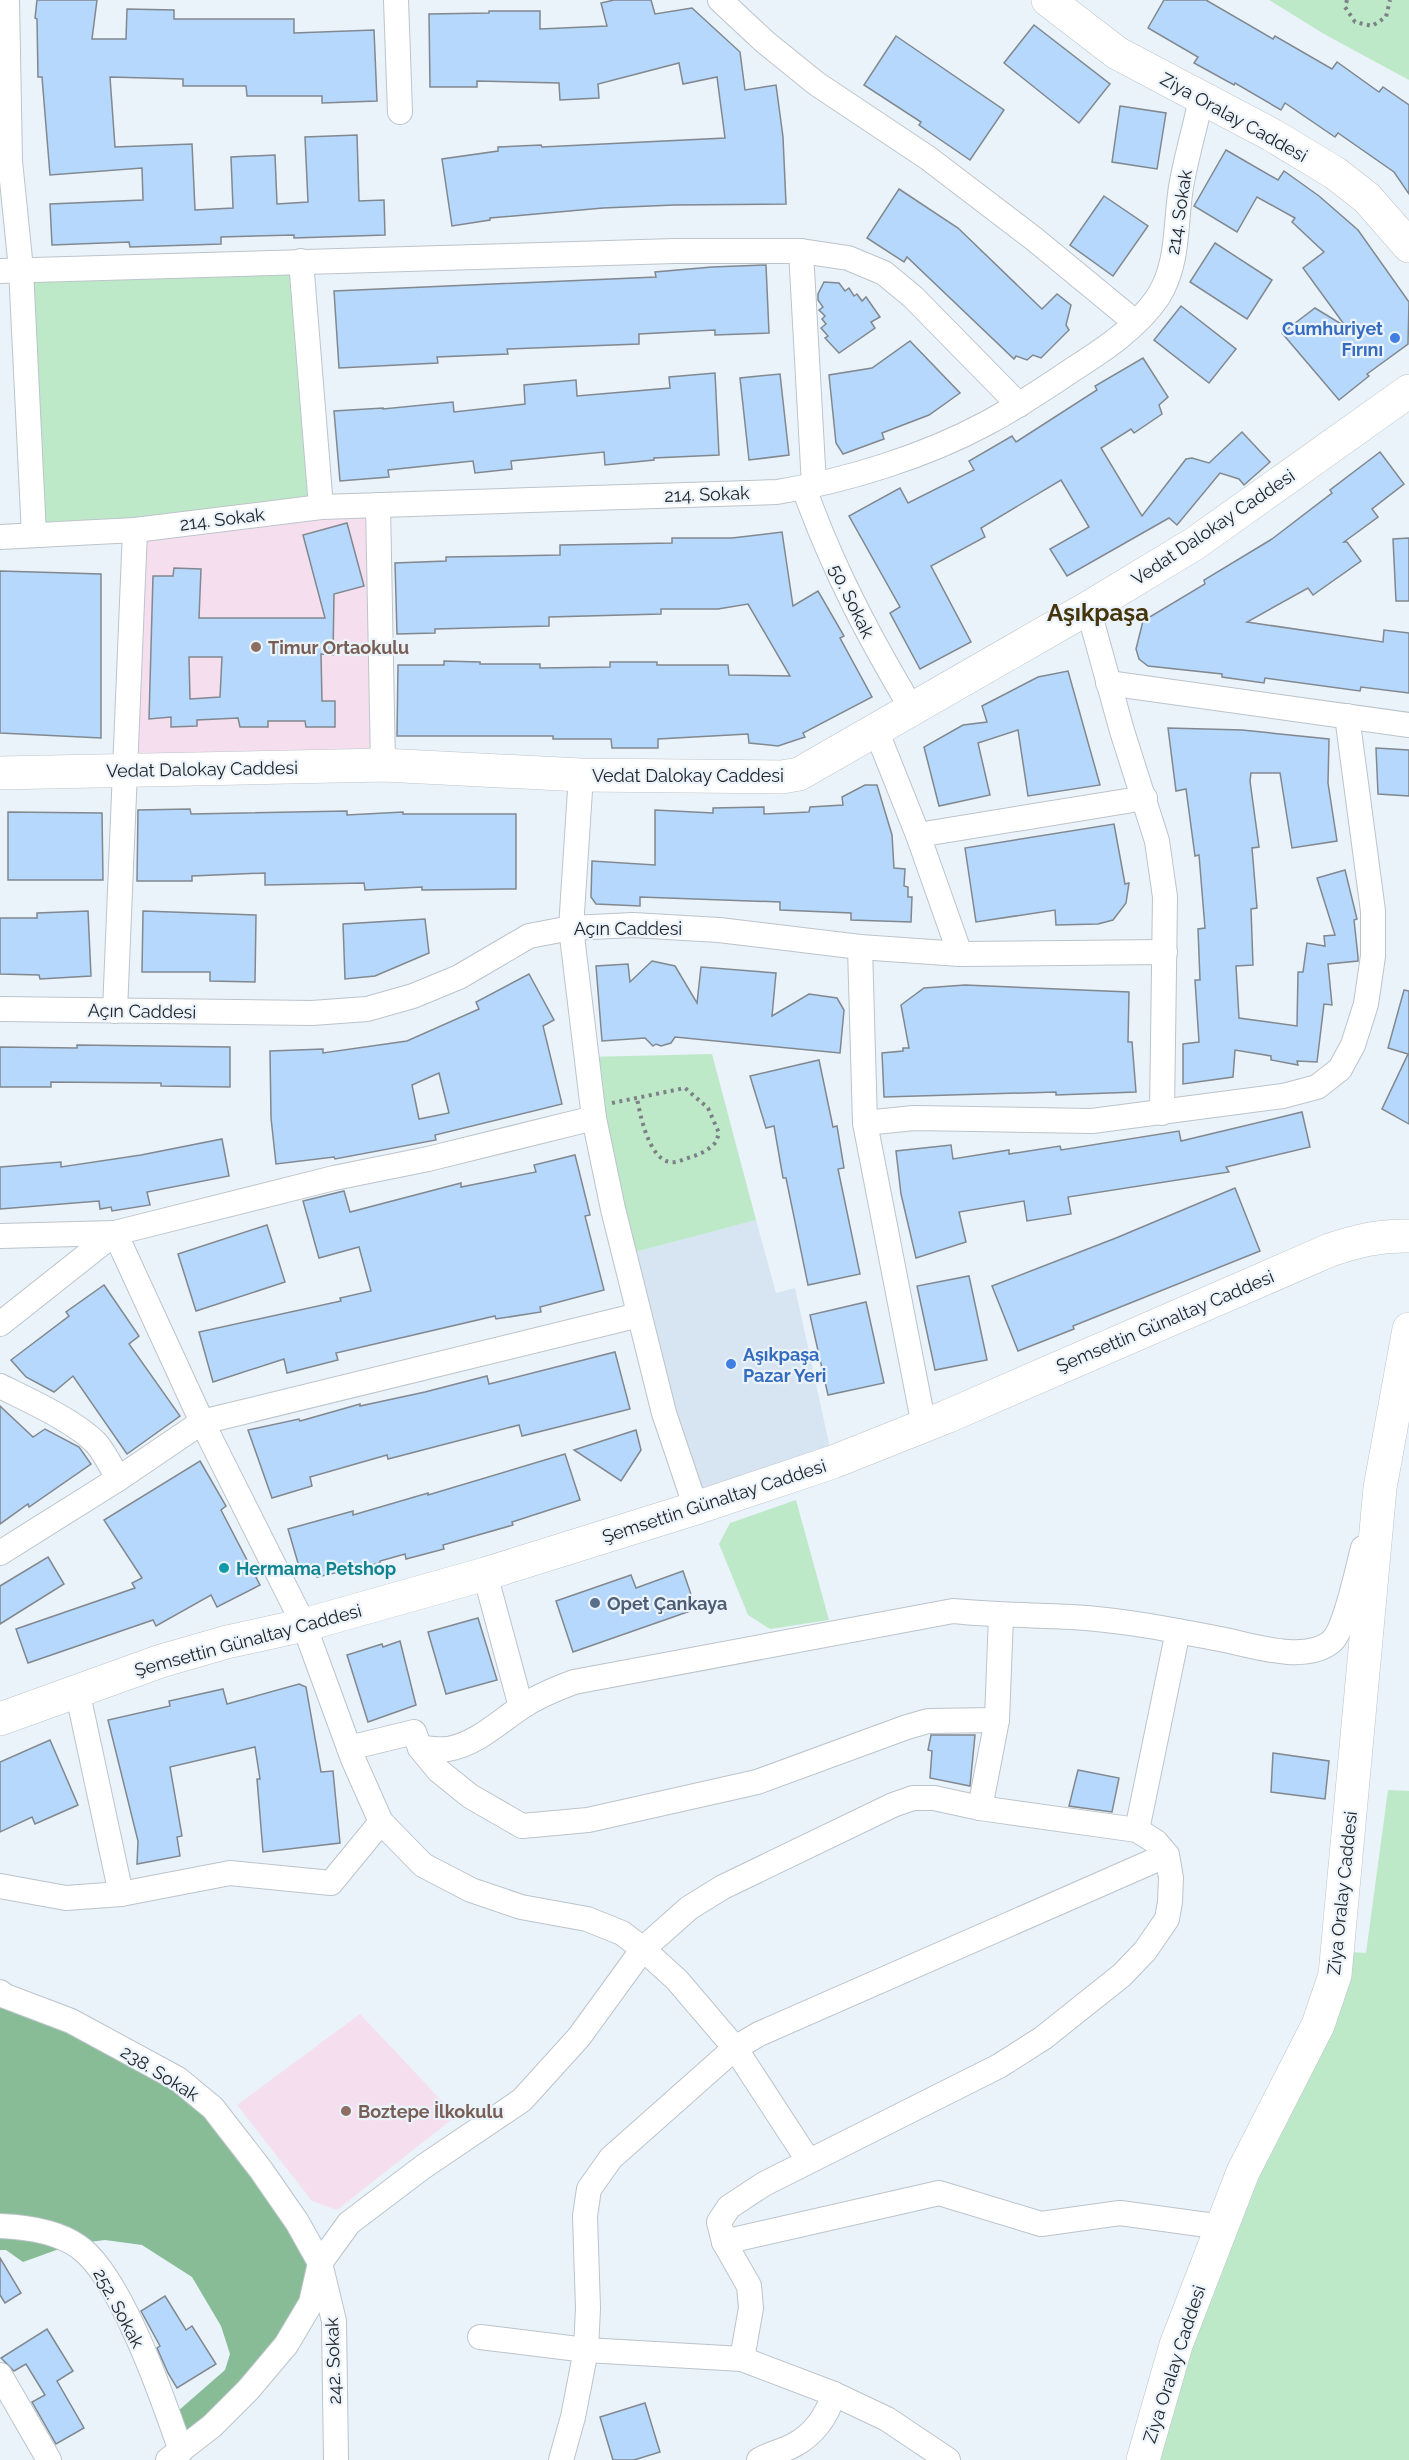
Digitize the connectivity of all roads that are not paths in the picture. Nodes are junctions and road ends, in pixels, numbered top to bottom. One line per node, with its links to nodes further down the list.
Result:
1 (7, 0): 10 (street)
2 (396, 0): 6 (street)
3 (720, 0): 11 (street)
4 (1048, 0): 5 (street, Ziya Oralay Caddesi)
5 (1201, 99): 7 (street, Ziya Oralay Caddesi); 11 (street, 214. Sokak)
6 (400, 112)
7 (1409, 246)
8 (801, 251): 9 (street); 13 (street); 14 (street, 50. Sokak)
9 (301, 261): 10 (street); 16 (street)
10 (11, 270): 18 (street)
11 (1135, 322): 13 (street, 214. Sokak)
12 (1409, 391): 20 (street, Vedat Dalokay Caddesi)
13 (1019, 405): 14 (street, 214. Sokak)
14 (809, 486): 15 (street, 214. Sokak); 22 (street, 50. Sokak)
15 (378, 505): 16 (street, 214. Sokak); 26 (street)
16 (321, 507): 17 (street, 214. Sokak)
17 (135, 530): 18 (street, 214. Sokak); 27 (street)
18 (34, 535): 19 (street, 214. Sokak)
19 (0, 537)
20 (1088, 608): 21 (street); 22 (street, Vedat Dalokay Caddesi)
21 (1108, 684): 23 (street); 30 (street)
22 (912, 709): 25 (street, Vedat Dalokay Caddesi)
23 (1347, 716): 24 (street); 39 (street)
24 (1409, 725)
25 (876, 730): 29 (street, Vedat Dalokay Caddesi); 31 (street)
26 (383, 765): 27 (street, Vedat Dalokay Caddesi); 29 (street, Vedat Dalokay Caddesi)
27 (125, 771): 28 (street, Vedat Dalokay Caddesi); 37 (street)
28 (0, 773)
29 (581, 775): 32 (street)
30 (1145, 798): 31 (street); 34 (street)
31 (918, 835): 35 (street)
32 (571, 928): 33 (street, Açın Caddesi); 37 (street, Açın Caddesi); 38 (street)
33 (861, 947): 35 (street, Açın Caddesi); 40 (street)
34 (1165, 952): 35 (street, Açın Caddesi); 39 (street)
35 (960, 954)
36 (0, 1009): 37 (street, Açın Caddesi)
37 (115, 1011)
38 (593, 1113): 41 (street); 44 (street)
39 (1162, 1113): 40 (street)
40 (866, 1123): 49 (street)
41 (115, 1233): 42 (street); 45 (street); 48 (street)
42 (0, 1236)
43 (1409, 1236): 49 (street, Şemsettin Günaltay Caddesi)
44 (639, 1315): 48 (street); 52 (street)
45 (0, 1324)
46 (1409, 1329): 51 (street, Ziya Oralay Caddesi)
47 (0, 1386): 50 (street)
48 (202, 1422): 50 (street); 56 (street)
49 (924, 1426): 52 (street, Şemsettin Günaltay Caddesi)
50 (118, 1479): 53 (street)
51 (1380, 1488): 57 (street); 75 (street, Ziya Oralay Caddesi)
52 (696, 1508): 54 (street, Şemsettin Günaltay Caddesi)
53 (0, 1553)
54 (485, 1574): 56 (street, Şemsettin Günaltay Caddesi); 59 (street)
55 (1001, 1616): 57 (street); 59 (street); 61 (street)
56 (304, 1625): 58 (street, Şemsettin Günaltay Caddesi); 62 (street)
57 (1178, 1630): 66 (street)
58 (77, 1690): 60 (street, Şemsettin Günaltay Caddesi); 69 (street)
59 (521, 1707): 63 (street)
60 (3, 1710)
61 (997, 1720): 63 (street); 64 (street)
62 (349, 1748): 63 (street); 65 (street)
63 (420, 1748)
64 (980, 1808): 66 (street); 70 (street)
65 (381, 1822): 69 (street); 70 (street)
66 (1137, 1830): 67 (street)
67 (1167, 1855): 72 (street); 73 (street)
68 (0, 1887): 69 (street)
69 (121, 1894)
70 (643, 1949): 72 (street); 77 (street)
71 (0, 1992): 77 (street, 238. Sokak)
72 (735, 2048): 73 (street); 79 (street)
73 (808, 2160): 76 (street)
74 (0, 2226): 83 (street, 252. Sokak)
75 (1222, 2227): 76 (street); 89 (street, Ziya Oralay Caddesi)
76 (724, 2242): 80 (street)
77 (320, 2263): 83 (street); 85 (street, 242. Sokak)
78 (480, 2337): 79 (street)
79 (586, 2350): 80 (street); 86 (street)
80 (742, 2359): 82 (street)
81 (0, 2375): 84 (street)
82 (834, 2394): 87 (street); 88 (street)
83 (175, 2455)
84 (49, 2460)
85 (336, 2460)
86 (561, 2460)
87 (759, 2460)
88 (948, 2460)
89 (1143, 2460)

